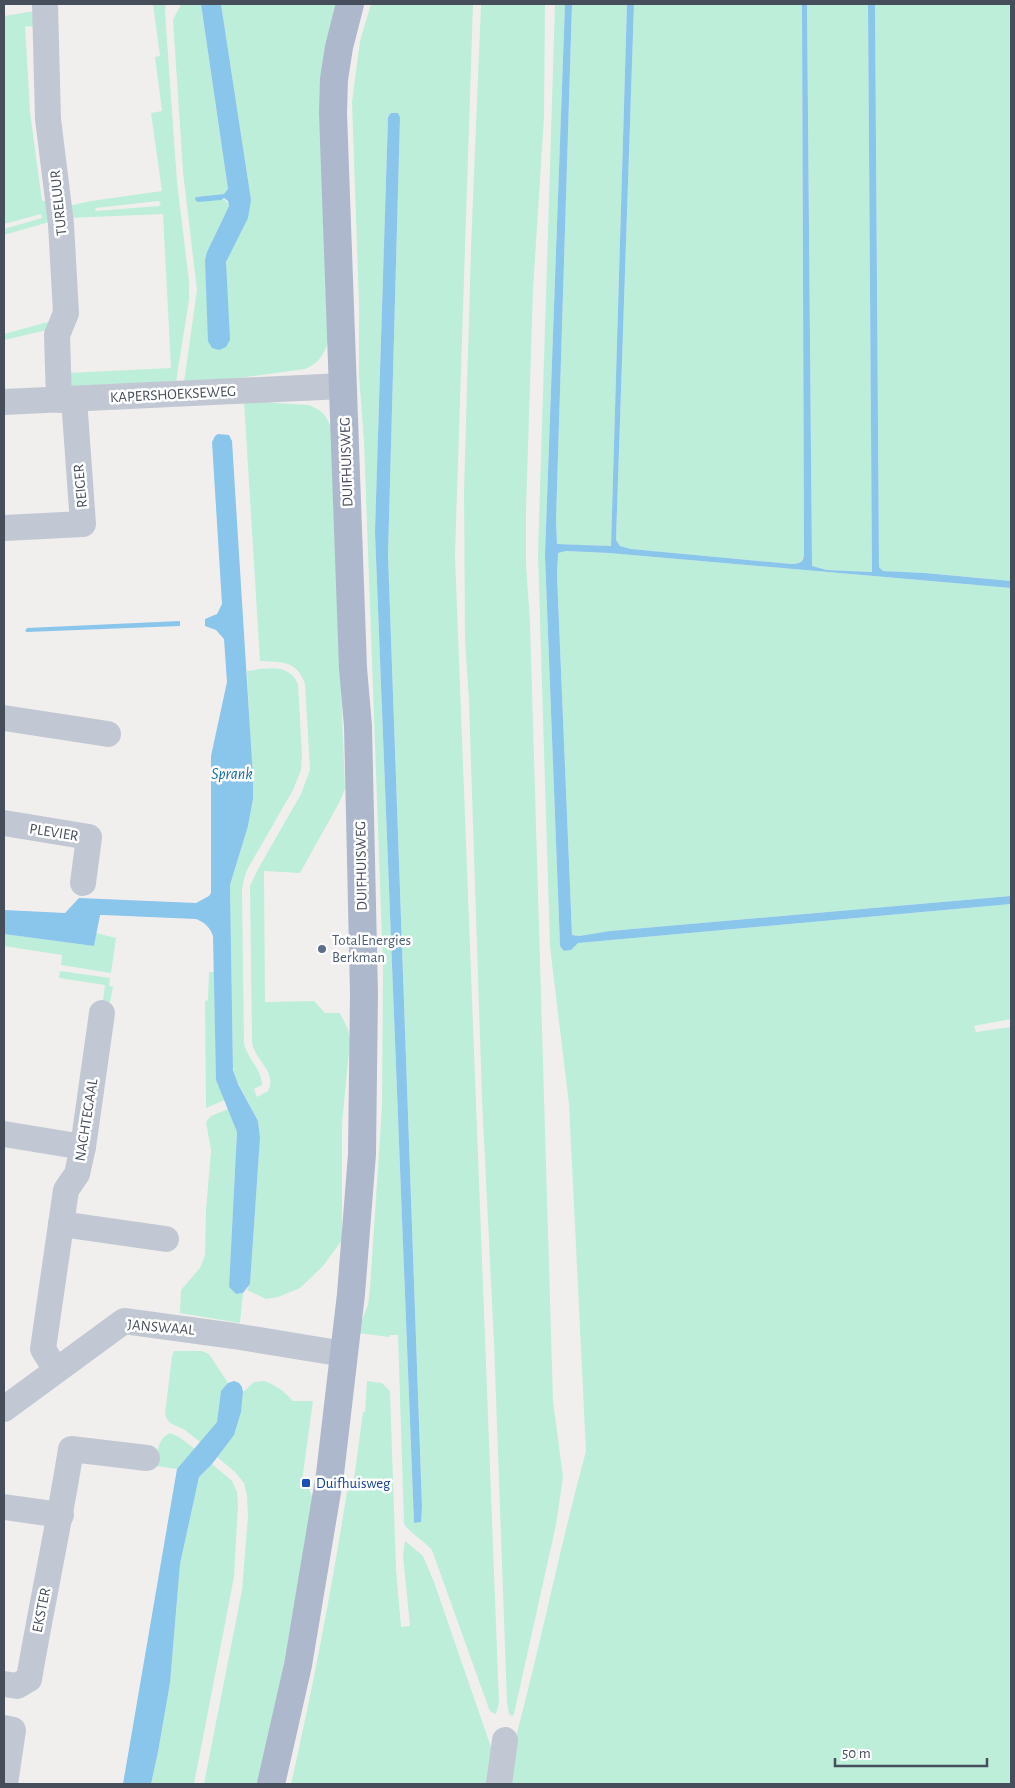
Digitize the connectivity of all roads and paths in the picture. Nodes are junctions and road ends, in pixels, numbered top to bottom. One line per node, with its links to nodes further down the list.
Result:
1 (45, 4): 4 (street, TURELUUR)
2 (350, 4): 3 (main road, DUIFHUISWEG)
3 (343, 386): 4 (street, KAPERSHOEKSEWEG); 16 (main road, DUIFHUISWEG)
4 (67, 399): 5 (street, KAPERSHOEKSEWEG); 6 (street, REIGER)
5 (4, 402)
6 (4, 528)
7 (4, 718): 8 (street)
8 (108, 734)
9 (4, 823): 10 (street, PLEVIER)
10 (83, 883)
11 (102, 1013): 13 (street, NACHTEGAAL)
12 (4, 1134): 13 (street)
13 (83, 1147): 14 (street, NACHTEGAAL)
14 (61, 1224): 15 (street); 17 (street, NACHTEGAAL)
15 (166, 1239)
16 (344, 1354): 17 (street, JANSWAAL); 26 (main road, DUIFHUISWEG)
17 (56, 1370): 18 (street, JANSWAAL)
18 (4, 1409)
19 (147, 1458): 21 (street, EKSTER)
20 (4, 1507): 21 (street)
21 (61, 1515): 22 (street, EKSTER)
22 (4, 1684)
23 (4, 1728): 25 (street)
24 (505, 1740): 27 (street)
25 (4, 1784)
26 (271, 1784)
27 (499, 1784)

